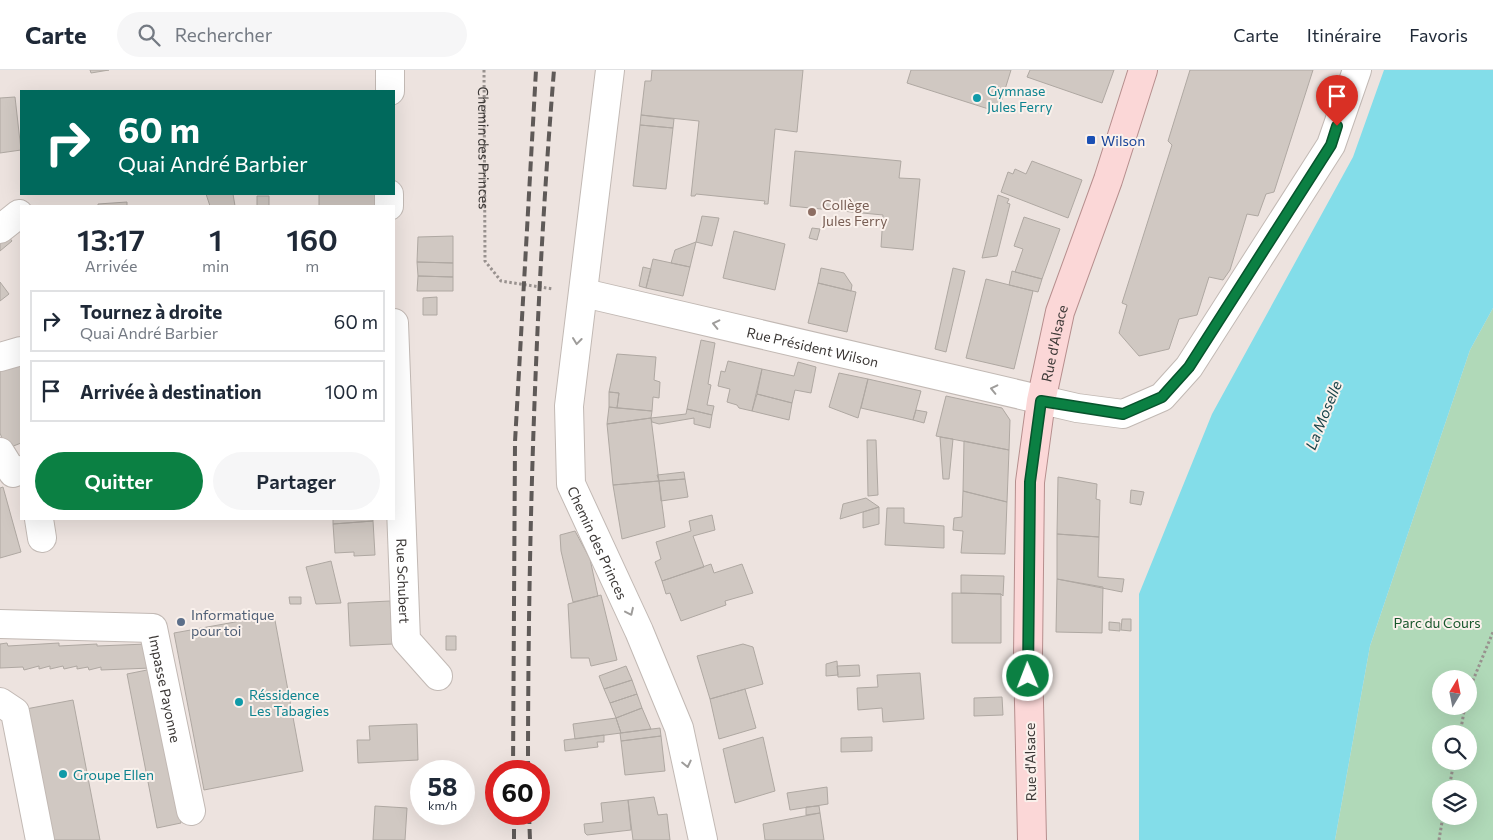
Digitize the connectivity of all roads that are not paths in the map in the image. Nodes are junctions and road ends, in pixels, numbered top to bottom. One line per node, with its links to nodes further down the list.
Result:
1 (390, 70): 5 (street)
2 (610, 70): 6 (street)
3 (1143, 70): 10 (main road, Rue d'Alsace)
4 (1357, 70): 10 (street, Rue Président Wilson)
5 (390, 90)
6 (584, 292): 10 (street, Rue Président Wilson, one-way to 6); 18 (street, Chemin des Princes, one-way to 18)
7 (395, 349): 14 (street, Rue Schubert)
8 (20, 351): 9 (street)
9 (0, 357)
10 (1041, 401): 19 (main road, Rue d'Alsace)
11 (0, 452): 12 (street)
12 (20, 470)
13 (0, 624): 16 (street, Impasse Payonne)
14 (438, 676)
15 (0, 702): 17 (street)
16 (191, 812)
17 (40, 840)
18 (703, 840)
19 (1032, 840)

